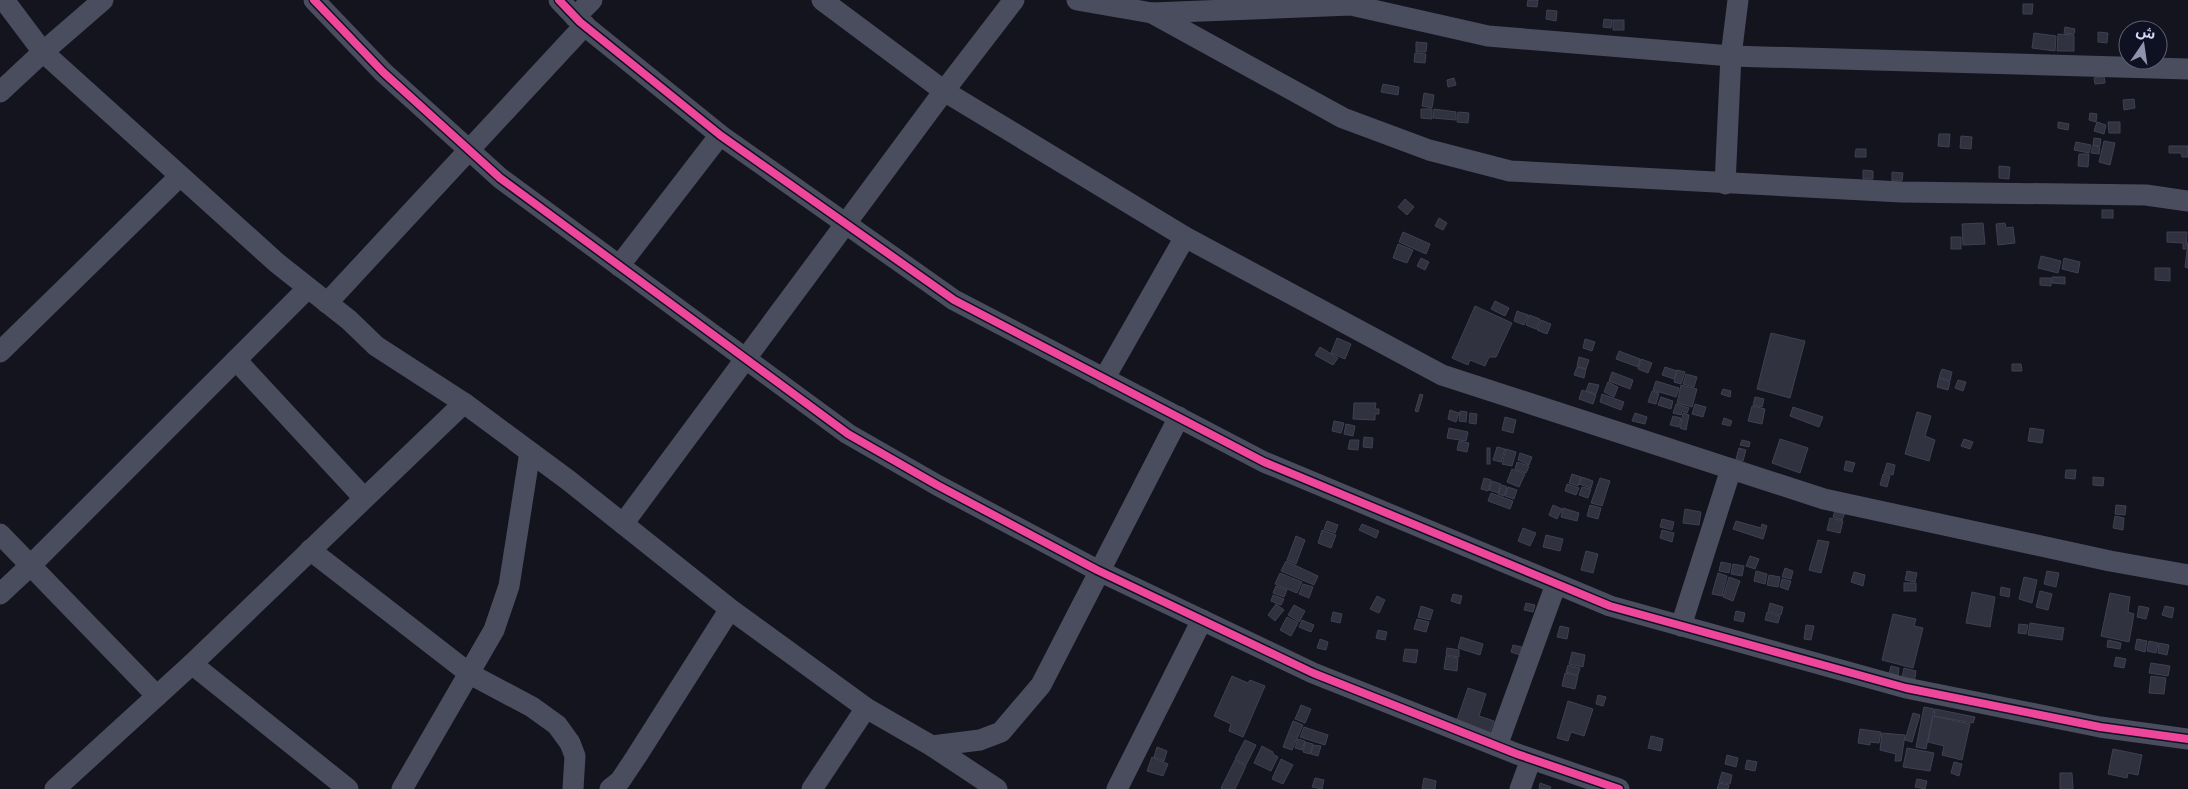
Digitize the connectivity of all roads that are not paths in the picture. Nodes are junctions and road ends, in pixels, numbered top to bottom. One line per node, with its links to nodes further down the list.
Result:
1 (4, 0): 12 (street)
2 (103, 0): 12 (street)
3 (314, 0): 18 (street)
4 (559, 0): 11 (street)
5 (592, 0): 11 (street)
6 (822, 0): 15 (street)
7 (1014, 0): 15 (street)
8 (1077, 0): 10 (street)
9 (1738, 0): 13 (street)
10 (1152, 13): 13 (street); 20 (street)
11 (580, 21): 17 (street); 18 (street)
12 (43, 52): 16 (street); 19 (street)
13 (1731, 56): 14 (street); 20 (street)
14 (2188, 69)
15 (944, 90): 22 (street); 23 (street)
16 (0, 92)
17 (720, 135): 22 (street); 24 (street)
18 (469, 150): 24 (street); 26 (street)
19 (180, 176): 25 (street); 27 (street)
20 (1725, 184): 21 (street)
21 (2188, 200)
22 (846, 224): 28 (street); 30 (street)
23 (1185, 237): 30 (street); 34 (street)
24 (619, 266): 28 (street)
25 (308, 288): 26 (street); 29 (street)
26 (327, 303): 31 (street)
27 (0, 352)
28 (745, 359): 36 (street); 40 (street)
29 (236, 360): 35 (street); 39 (street)
30 (1104, 379): 32 (street)
31 (464, 403): 33 (street); 35 (street)
32 (1179, 418): 40 (street); 42 (street)
33 (530, 452): 36 (street); 48 (street)
34 (1731, 469): 41 (street); 46 (street)
35 (364, 498): 38 (street)
36 (623, 524): 44 (street)
37 (0, 534): 39 (street)
38 (310, 550): 47 (street); 48 (street)
39 (30, 566): 43 (street); 49 (street)
40 (1100, 571): 45 (street); 52 (street)
41 (2188, 575)
42 (1556, 584): 46 (street); 53 (street)
43 (0, 594)
44 (730, 609): 50 (street); 59 (street)
45 (1202, 620): 53 (street); 62 (street)
46 (1681, 626): 51 (street)
47 (192, 664): 49 (street); 56 (street)
48 (470, 674): 57 (street); 58 (street)
49 (157, 696): 55 (street)
50 (866, 708): 52 (street); 60 (street)
51 (2188, 739)
52 (932, 746): 61 (street)
53 (1497, 746): 54 (street)
54 (1531, 759): 63 (street); 64 (street)
55 (56, 789)
56 (348, 789)
57 (402, 789)
58 (572, 789)
59 (610, 789)
60 (812, 789)
61 (996, 789)
62 (1117, 789)
63 (1520, 789)
64 (1619, 789)

